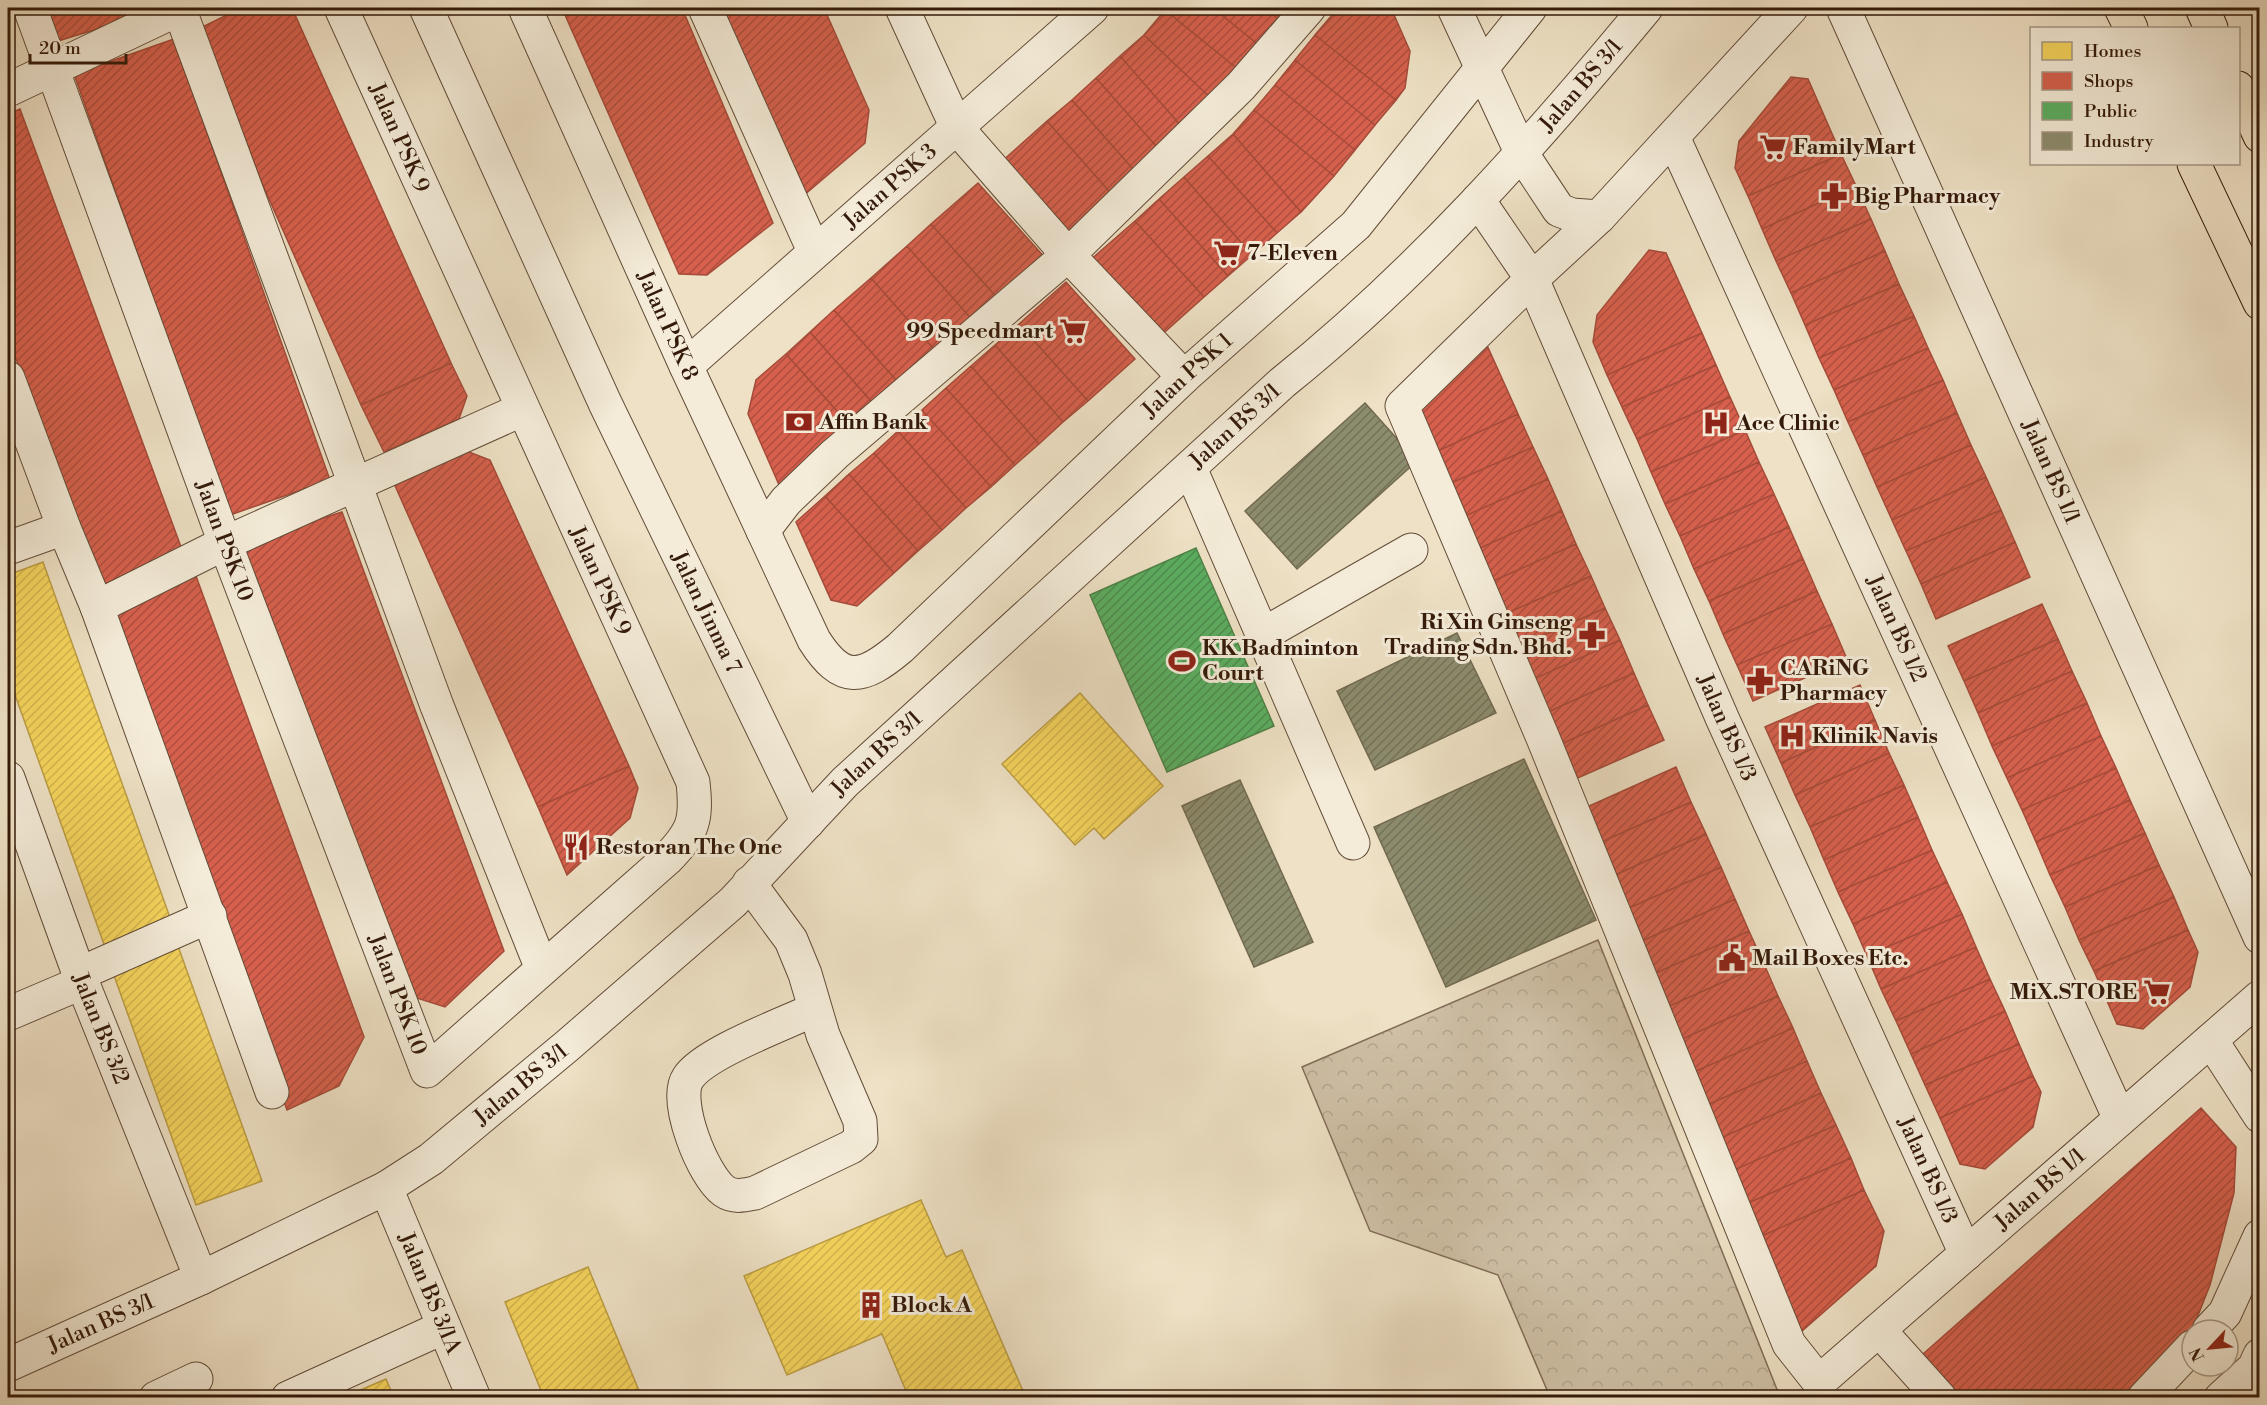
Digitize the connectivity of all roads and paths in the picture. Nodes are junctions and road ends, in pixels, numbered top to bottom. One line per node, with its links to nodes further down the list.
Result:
1 (30, 8): 20 (street, Jalan PSK 10)
2 (179, 8): 20 (street); 39 (street)
3 (341, 8): 37 (street, Jalan PSK 9)
4 (426, 8): 49 (street, Jalan Jinma 7)
5 (525, 8): 34 (street, Jalan PSK 8)
6 (705, 8): 30 (street)
7 (902, 8): 23 (street)
8 (1092, 8): 23 (street, Jalan PSK 3)
9 (1309, 8): 31 (street)
10 (1454, 8): 19 (street)
11 (1530, 8): 19 (street, Jalan PSK 1)
12 (1646, 8): 26 (street, Jalan BS 3/1)
13 (1791, 8): 25 (street)
14 (1842, 8): 53 (street, Jalan BS 1/1)
15 (2121, 8): 17 (main road)
16 (2202, 8): 18 (main road)
17 (2130, 27)
18 (2211, 27)
19 (1481, 67): 26 (street); 35 (street, Jalan PSK 1)
20 (53, 70): 21 (street); 42 (street, Jalan PSK 10)
21 (8, 90)
22 (2240, 92): 24 (main road)
23 (957, 128): 30 (street, Jalan PSK 3); 31 (street)
24 (2259, 136)
25 (1673, 137): 29 (street); 63 (street, Jalan BS 1/2)
26 (1522, 154): 28 (street, Jalan BS 3/1); 29 (street)
27 (2194, 165): 33 (main road)
28 (1478, 200): 32 (street, Jalan BS 1/3); 38 (street, Jalan BS 3/1)
29 (1599, 217): 32 (street)
30 (814, 251): 34 (street, Jalan PSK 3)
31 (1068, 255): 35 (street); 41 (street)
32 (1532, 279): 66 (street, Jalan BS 1/3); 70 (street, Jalan BS 1/1)
33 (2259, 303)
34 (686, 366): 41 (street, Jalan PSK 8)
35 (1184, 377): 47 (street, Jalan PSK 1)
36 (8, 378): 40 (street)
37 (521, 410): 39 (street); 54 (street, Jalan PSK 9)
38 (1190, 468): 46 (street); 49 (street, Jalan BS 3/1)
39 (353, 484): 42 (street); 54 (street)
40 (64, 528): 43 (street); 45 (street)
41 (763, 531): 47 (street, Jalan PSK 8)
42 (225, 543): 45 (street); 60 (street, Jalan PSK 10)
43 (8, 548)
44 (1411, 550): 46 (street)
45 (97, 607): 52 (street)
46 (1262, 635): 50 (street)
47 (814, 640)
48 (8, 778): 55 (street, Jalan BS 3/2)
49 (808, 822): 51 (street, Jalan BS 3/1)
50 (1353, 843)
51 (749, 883): 57 (street); 64 (street, Jalan BS 3/1)
52 (210, 916): 55 (street); 61 (street)
53 (2259, 937)
54 (542, 969): 60 (street, Jalan PSK 9)
55 (81, 978): 58 (street); 67 (street, Jalan BS 3/2)
56 (2259, 998): 59 (street, Jalan BS 1/1)
57 (813, 1010): 57 (street)
58 (8, 1014)
59 (2211, 1040): 62 (street); 63 (street, Jalan BS 1/1)
60 (427, 1071)
61 (272, 1092)
62 (2259, 1116)
63 (2120, 1119): 66 (street, Jalan BS 1/1)
64 (387, 1188): 67 (street, Jalan BS 3/1); 69 (street, Jalan BS 3/1A)
65 (2259, 1236): 68 (street)
66 (1966, 1254): 70 (street, Jalan BS 1/1)
67 (201, 1278): 73 (street, Jalan BS 3/1)
68 (2220, 1318)
69 (444, 1327): 76 (street); 77 (street, Jalan BS 3/1A)
70 (1879, 1330): 78 (street)
71 (2259, 1355): 80 (street)
72 (2180, 1360): 79 (street)
73 (8, 1365)
74 (196, 1379): 75 (street)
75 (156, 1398)
76 (288, 1398)
77 (474, 1398)
78 (1940, 1398)
79 (2144, 1398)
80 (2221, 1398)

